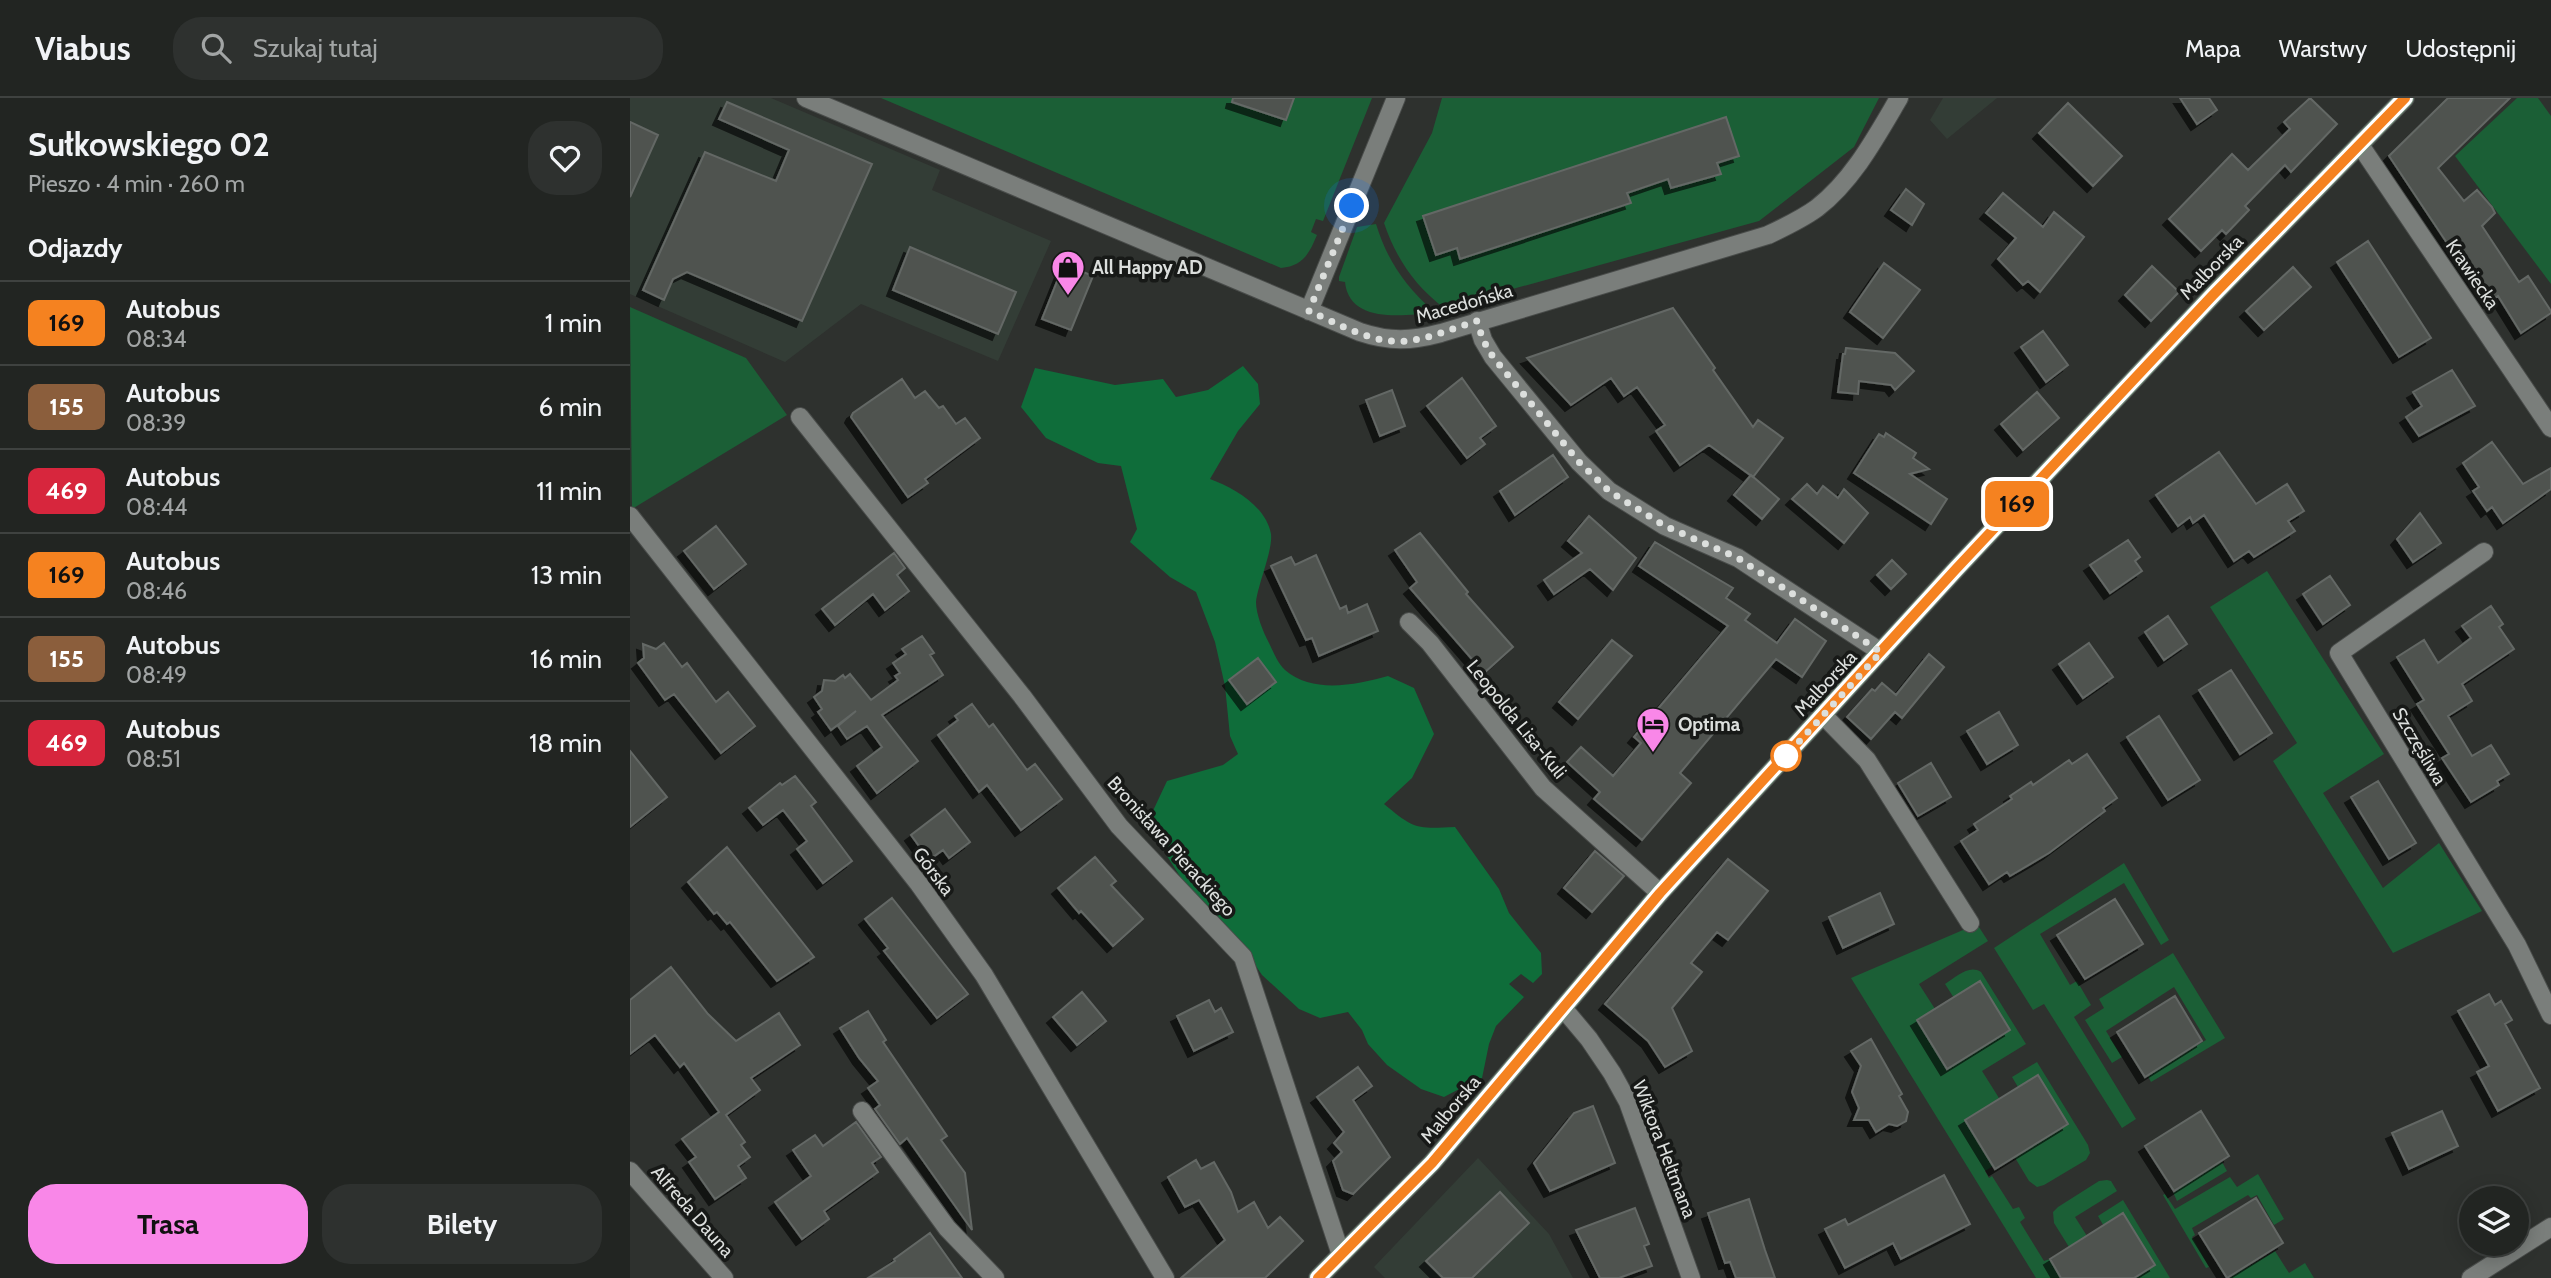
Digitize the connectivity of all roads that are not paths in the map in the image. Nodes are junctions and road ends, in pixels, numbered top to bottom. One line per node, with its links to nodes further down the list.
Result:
1 (806, 98): 6 (street, Macedońska)
2 (1396, 98): 6 (street)
3 (1899, 98): 7 (street, Macedońska)
4 (2405, 98): 5 (street, Malborska)
5 (2360, 145): 9 (street, Krawiecka); 13 (street, Malborska)
6 (1309, 311): 7 (street, Macedońska)
7 (1477, 321): 13 (street)
8 (800, 417): 22 (street, Bronisława Pierackiego)
9 (2551, 428)
10 (630, 516): 25 (street, Górska)
11 (2484, 552): 18 (street, Szczęśliwa)
12 (1409, 622): 15 (street, Leopolda Lisa-Kuli)
13 (1881, 652): 14 (street, Malborska)
14 (1823, 715): 15 (street, Malborska); 16 (street)
15 (1660, 893): 17 (street, Malborska)
16 (1970, 923)
17 (1563, 1008): 22 (street, Malborska); 27 (street, Wiktora Heltmana)
18 (2551, 1015)
19 (862, 1111): 24 (street)
20 (630, 1171): 23 (street, Alfreda Dauna)
21 (2551, 1227): 28 (street)
22 (1341, 1255): 26 (street, Malborska)
23 (724, 1278)
24 (995, 1278)
25 (1165, 1278)
26 (1318, 1278)
27 (1691, 1278)
28 (2472, 1278)

